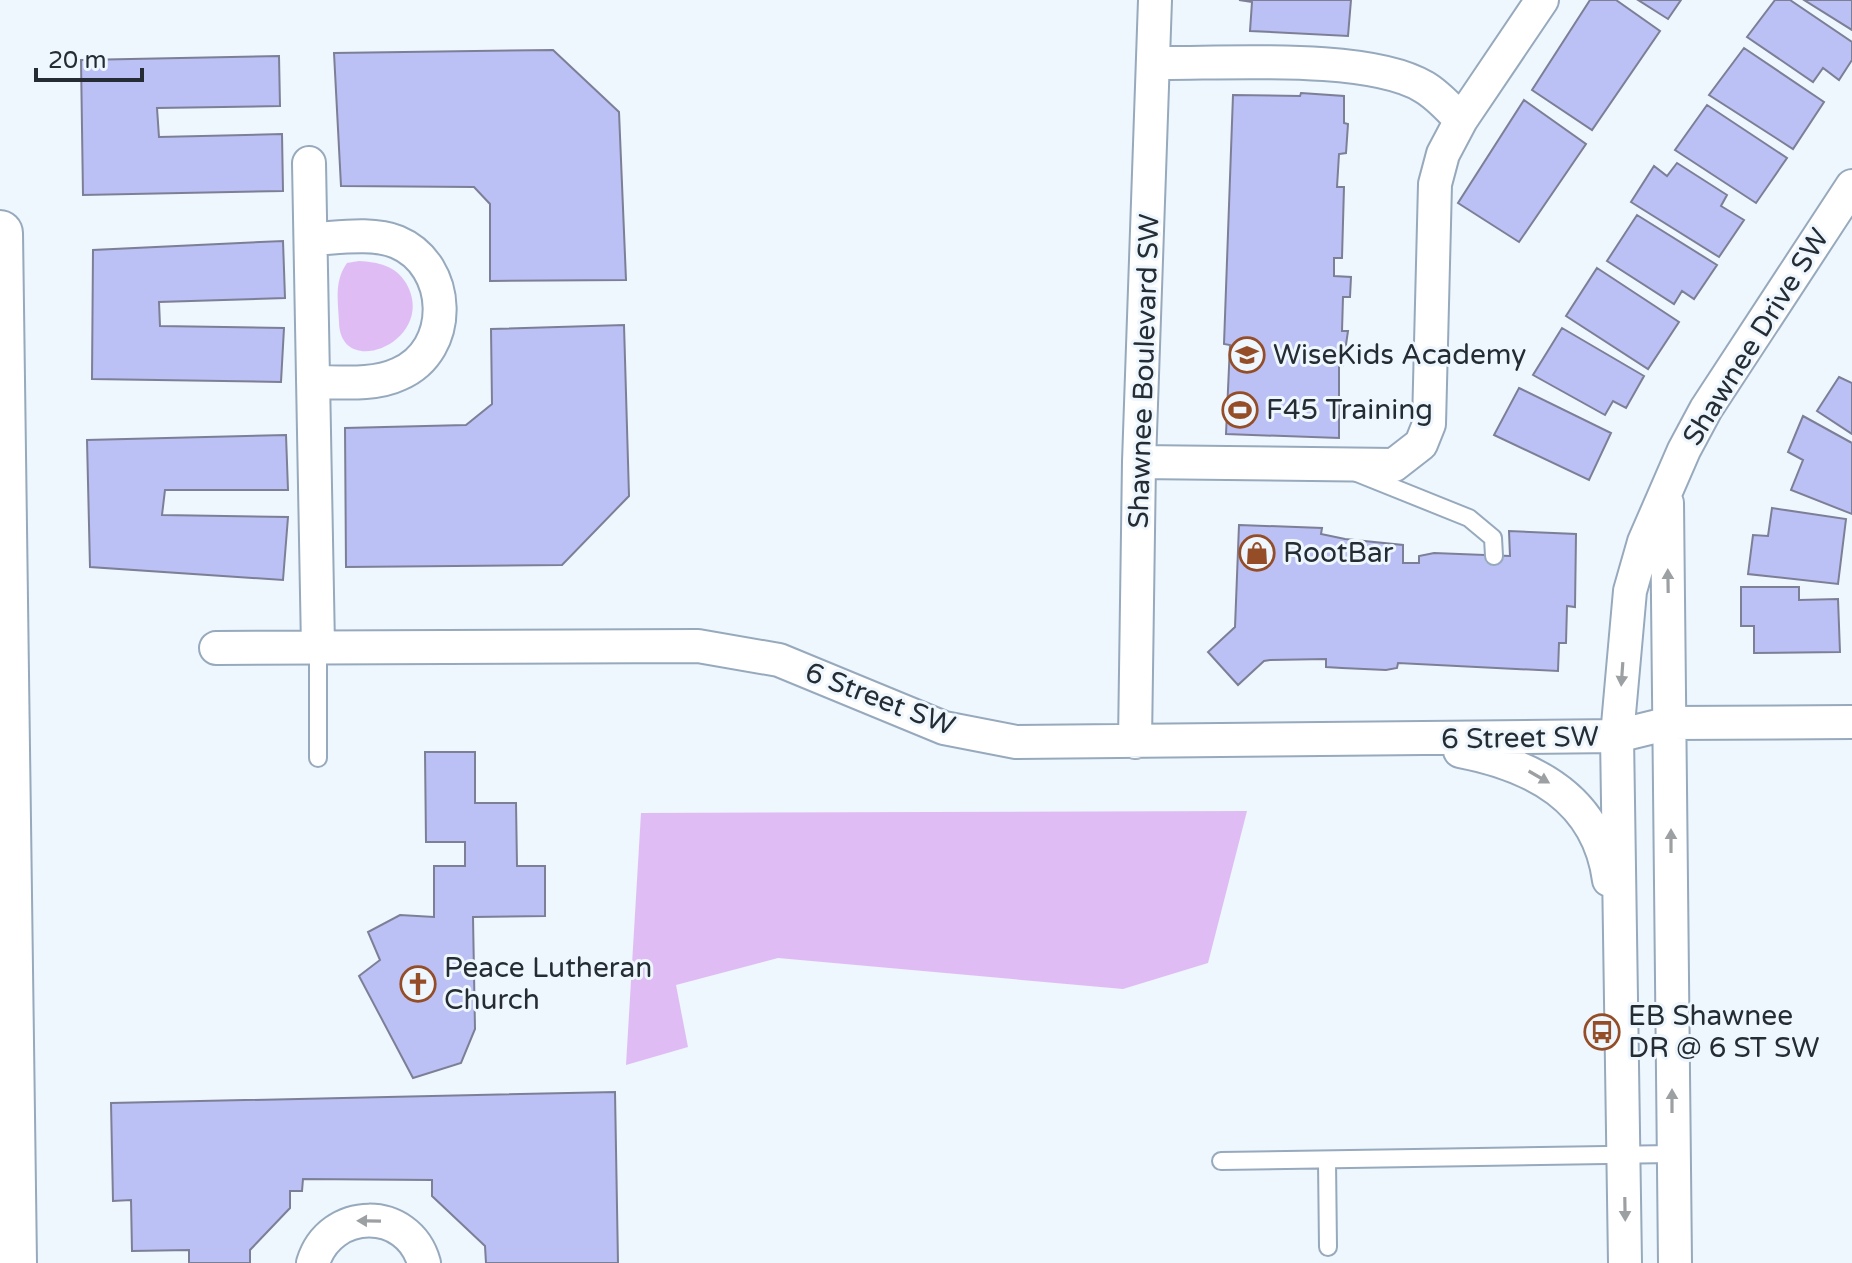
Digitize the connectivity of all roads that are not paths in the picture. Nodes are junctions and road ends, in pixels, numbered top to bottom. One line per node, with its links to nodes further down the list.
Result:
1 (1155, 0): 3 (street, Shawnee Boulevard SW)
2 (1542, 0): 4 (street)
3 (1154, 63): 4 (street); 10 (street, Shawnee Boulevard SW)
4 (1461, 120): 11 (street)
5 (309, 163): 8 (street)
6 (1852, 186): 12 (street, Shawnee Drive SW)
7 (0, 233): 27 (main road)
8 (311, 239): 9 (street); 9 (street)
9 (313, 382): 14 (street)
10 (1139, 462): 11 (street); 19 (street, Shawnee Boulevard SW)
11 (1337, 465): 13 (lane)
12 (1666, 491): 17 (street, one-way to 12); 17 (street, Shawnee Drive SW, one-way to 17)
13 (1494, 556)
14 (318, 647): 15 (street, 6 Street SW); 19 (street, 6 Street SW); 20 (lane)
15 (216, 648)
16 (1852, 722): 17 (street, 6 Street SW)
17 (1643, 730): 18 (street, 6 Street SW); 21 (street); 22 (street, one-way to 17)
18 (1326, 741): 19 (street, 6 Street SW); 21 (street, one-way to 21)
19 (1135, 742)
20 (318, 758)
21 (1619, 963): 23 (street)
22 (1672, 1154): 23 (lane); 31 (street)
23 (1624, 1155): 25 (lane); 30 (street, one-way to 30)
24 (1221, 1161): 25 (lane)
25 (1327, 1161): 26 (lane)
26 (1328, 1247)
27 (14, 1263)
28 (313, 1263): 29 (street, one-way to 28)
29 (424, 1263)
30 (1625, 1263)
31 (1675, 1263)

